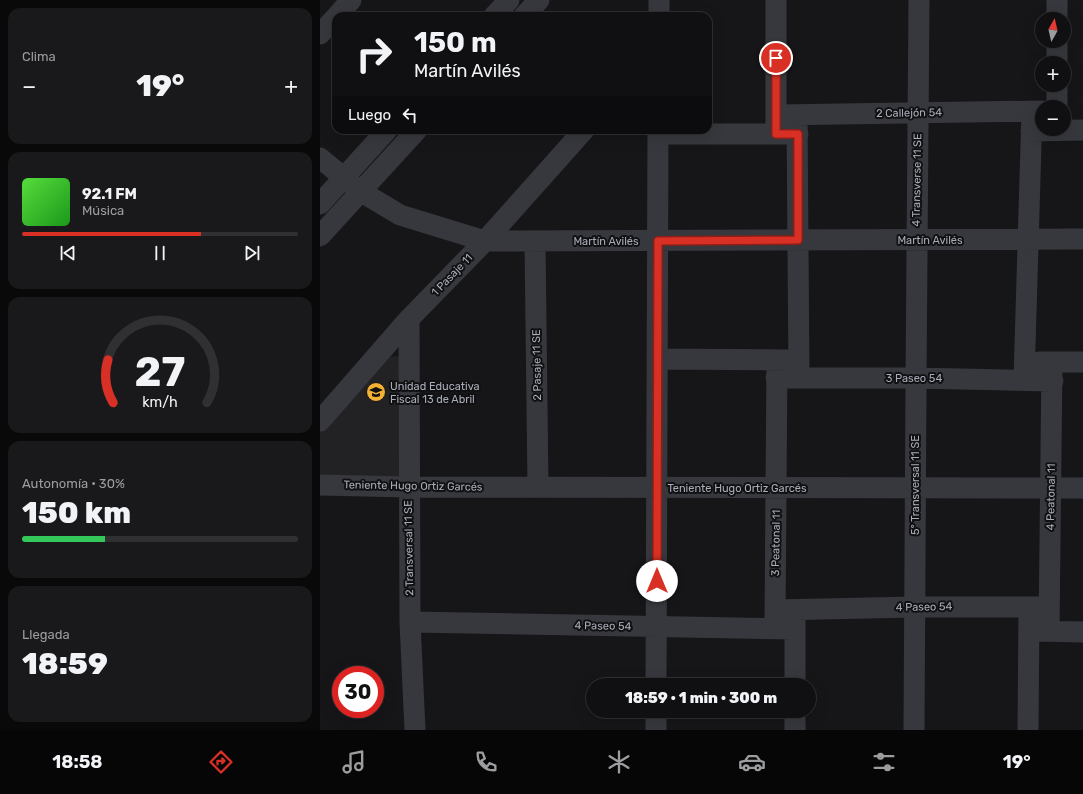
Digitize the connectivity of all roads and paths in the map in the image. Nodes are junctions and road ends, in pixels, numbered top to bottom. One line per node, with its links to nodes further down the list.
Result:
1 (351, 0): 8 (street)
2 (509, 0): 9 (street)
3 (539, 0): 10 (street)
4 (659, 0): 11 (street)
5 (776, 0): 17 (street)
6 (919, 0): 15 (street, 4 Transverse 11 SE)
7 (1057, 0): 12 (street)
8 (340, 12)
9 (498, 12)
10 (528, 12)
11 (659, 12)
12 (1057, 12)
13 (332, 20): 14 (street)
14 (320, 34)
15 (918, 113): 16 (street, 2 Callejón 54); 18 (street, 2 Callejón 54); 34 (street, 4 Transverse 11 SE)
16 (1035, 117): 31 (street)
17 (776, 125): 18 (street, 2 Callejón 54); 19 (street, 2 Callejón 54)
18 (798, 125): 33 (street)
19 (712, 129)
20 (1071, 130): 21 (street, 2 Callejón 54)
21 (1083, 130)
22 (383, 134): 27 (street)
23 (413, 134): 28 (street)
24 (580, 134): 35 (street, 1 Pasaje 11)
25 (658, 134): 36 (street)
26 (320, 158): 27 (street, Martín Avilés)
27 (343, 177): 28 (street, Martín Avilés); 29 (street)
28 (360, 191): 30 (street); 35 (street, Martín Avilés)
29 (320, 204)
30 (320, 236)
31 (1028, 239): 32 (street, Martín Avilés); 34 (street, Martín Avilés); 43 (street)
32 (1083, 239)
33 (798, 240): 34 (street, Martín Avilés); 36 (street, Martín Avilés); 42 (street)
34 (917, 240): 45 (street, 5° Transversal 11 SE)
35 (485, 241): 37 (street, Martín Avilés); 38 (street, 1 Pasaje 11)
36 (658, 241): 37 (street, Martín Avilés); 39 (street)
37 (535, 242): 49 (street, 2 Pasaje 11 SE)
38 (409, 319): 46 (street, 1 Pasaje 11); 48 (street, 2 Transversal 11 SE)
39 (657, 359): 41 (street, 3 Paseo 54); 50 (street)
40 (1083, 362): 44 (street, 3 Paseo 54)
41 (776, 369): 42 (street, 3 Paseo 54); 51 (street, 3 Peatonal 11)
42 (800, 369): 45 (street, 3 Paseo 54)
43 (1024, 371): 44 (street, 3 Paseo 54); 45 (street, 3 Paseo 54)
44 (1052, 372): 53 (street, 4 Peatonal 11)
45 (915, 378): 52 (street, 5° Transversal 11 SE)
46 (320, 420)
47 (320, 485): 48 (street, Teniente Hugo Ortiz Garcés)
48 (409, 487): 49 (street, Teniente Hugo Ortiz Garcés); 58 (street, 2 Transversal 11 SE)
49 (538, 488): 50 (street, Teniente Hugo Ortiz Garcés)
50 (657, 488): 51 (street, Teniente Hugo Ortiz Garcés); 59 (street)
51 (776, 488): 52 (street, Teniente Hugo Ortiz Garcés); 57 (street, 3 Peatonal 11)
52 (916, 488): 53 (street, Teniente Hugo Ortiz Garcés); 55 (street, 5° Transversal 11 SE)
53 (1052, 488): 54 (street, Teniente Hugo Ortiz Garcés); 56 (street, 4 Peatonal 11)
54 (1083, 488)
55 (915, 607): 56 (street, 4 Paseo 54); 57 (street, 4 Paseo 54); 69 (street, 5° Transversal 11 SE)
56 (1039, 607): 60 (street, 4 Peatonal 11)
57 (785, 620): 59 (street, 4 Paseo 54); 63 (street, 3 Peatonal 11)
58 (410, 622): 59 (street, 4 Paseo 54); 66 (street, 2 Transversal 11 SE)
59 (657, 627): 62 (street)
60 (1039, 631): 61 (street); 70 (street, 4 Peatonal 11)
61 (1083, 632)
62 (656, 678)
63 (794, 678)
64 (656, 718): 67 (street)
65 (795, 718): 68 (street)
66 (415, 730)
67 (656, 730)
68 (795, 730)
69 (914, 730)
70 (1028, 730)

